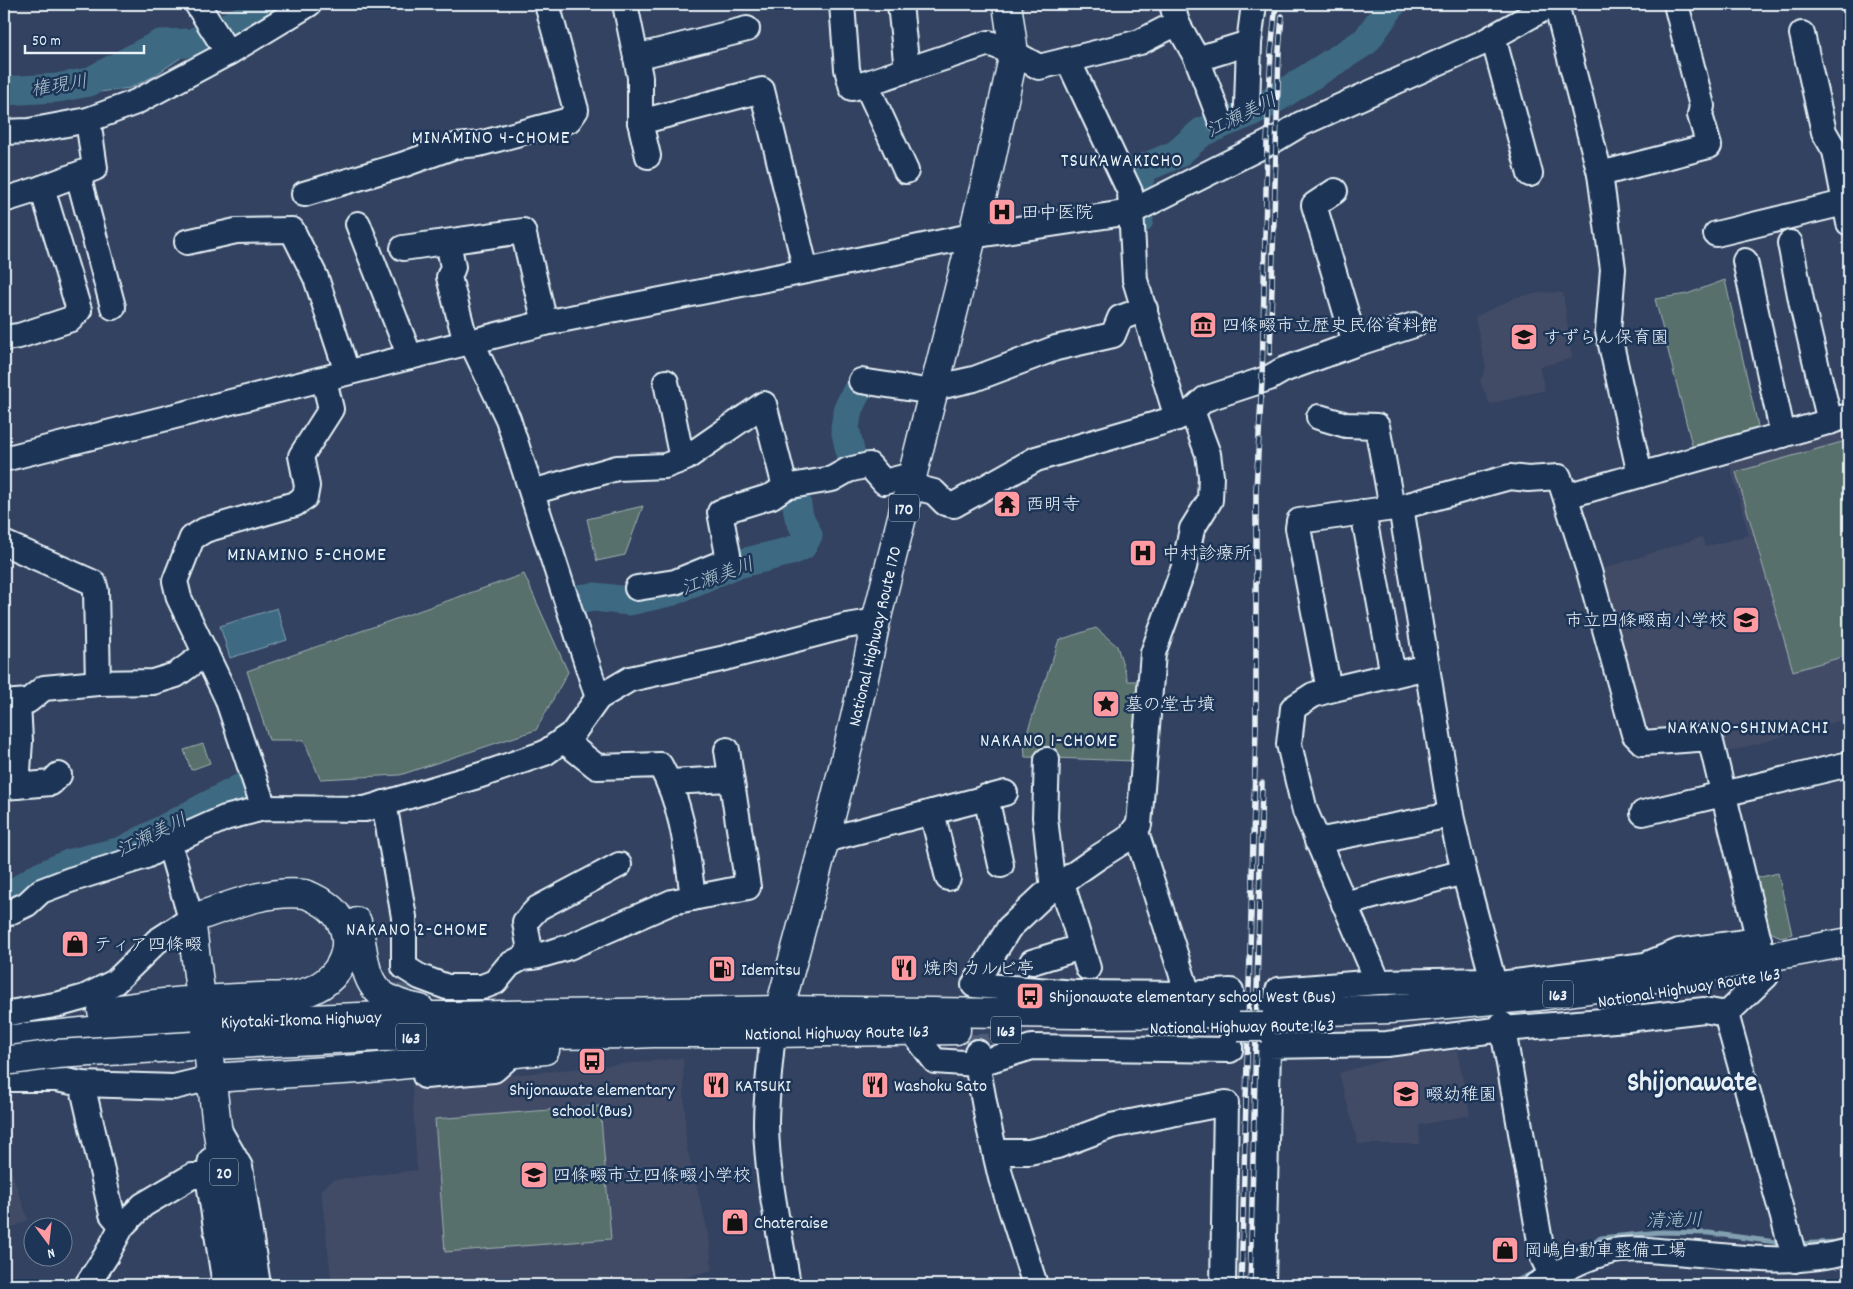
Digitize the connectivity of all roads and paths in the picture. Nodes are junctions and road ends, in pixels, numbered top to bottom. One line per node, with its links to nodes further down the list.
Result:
1 (196, 4): 16 (street)
2 (309, 4): 16 (street)
3 (547, 4): 36 (street)
4 (625, 4): 19 (street)
5 (842, 4): 23 (street)
6 (900, 4): 22 (street)
7 (1007, 4): 18 (main road, National Highway Route 170 / 170)
8 (1254, 4): 17 (street)
9 (1552, 4): 15 (street)
10 (1556, 4): 32 (street)
11 (1676, 4): 32 (street)
12 (1175, 13): 20 (street); 21 (street)
13 (747, 29): 19 (street)
14 (1802, 34): 37 (street)
15 (1493, 37): 31 (street); 39 (street)
16 (219, 40): 26 (street)
17 (1249, 43): 20 (street); 24 (street)
18 (1014, 53): 21 (street); 22 (street); 42 (main road, National Highway Route 170 / 170)
19 (636, 57): 27 (street)
20 (1197, 59): 25 (street)
21 (1068, 60): 39 (street)
22 (907, 70): 23 (street)
23 (866, 84): 30 (street)
24 (1247, 106)
25 (1220, 119)
26 (88, 120): 28 (street); 33 (street)
27 (640, 122): 29 (street); 48 (street)
28 (4, 132)
29 (648, 156)
30 (906, 171)
31 (1530, 174)
32 (1600, 174): 68 (street)
33 (78, 175): 34 (street); 49 (street)
34 (42, 188): 38 (street); 53 (street)
35 (1335, 191): 55 (street)
36 (304, 194)
37 (1846, 199): 41 (street)
38 (4, 200)
39 (1131, 212): 42 (street); 50 (street)
40 (358, 224): 56 (street)
41 (1716, 234)
42 (971, 236): 48 (street); 61 (main road, National Highway Route 170 / 170)
43 (187, 242): 57 (street)
44 (448, 242): 46 (street); 51 (street); 54 (street)
45 (1790, 243): 64 (street)
46 (403, 248)
47 (1745, 261): 65 (street)
48 (806, 271): 51 (street)
49 (113, 307)
50 (1144, 309): 61 (street); 62 (street)
51 (545, 323): 54 (street)
52 (1414, 325): 55 (street)
53 (4, 338)
54 (468, 342): 56 (street); 71 (street)
55 (1355, 344): 62 (street)
56 (410, 356): 57 (street)
57 (347, 372): 58 (street)
58 (324, 380): 66 (street); 78 (street)
59 (861, 381): 61 (street)
60 (666, 382): 67 (street)
61 (933, 390): 69 (main road, National Highway Route 170 / 170)
62 (1185, 414): 69 (street); 99 (street)
63 (1319, 417): 73 (street)
64 (1839, 419): 65 (street)
65 (1783, 435): 68 (street)
66 (4, 459)
67 (682, 459): 70 (street); 71 (street)
68 (1640, 475): 72 (street)
69 (911, 481): 70 (street); 77 (main road, National Highway Route 170 / 170)
70 (785, 488): 76 (street)
71 (532, 492): 83 (street)
72 (1566, 496): 73 (street); 93 (street)
73 (1396, 507): 74 (street); 79 (street)
74 (1364, 512): 80 (street); 82 (street)
75 (4, 537): 81 (street)
76 (637, 588)
77 (876, 621): 83 (street); 100 (main road, National Highway Route 170 / 170)
78 (206, 653): 81 (street); 95 (street)
79 (1427, 667): 80 (street); 98 (street)
80 (1392, 675): 82 (street)
81 (98, 683): 84 (street)
82 (1329, 690): 101 (street)
83 (598, 698): 85 (street)
84 (11, 702): 92 (street)
85 (563, 740): 91 (street); 94 (street)
86 (727, 750): 90 (street)
87 (1047, 760): 107 (street)
88 (1849, 764): 93 (street)
89 (59, 774): 92 (street)
90 (730, 779): 91 (street); 108 (street)
91 (670, 782): 108 (street)
92 (10, 787)
93 (1723, 794): 97 (street); 114 (street)
94 (384, 803): 95 (street); 113 (street)
95 (264, 808): 102 (street)
96 (932, 812): 100 (street); 104 (street); 106 (street)
97 (1643, 814)
98 (1451, 815): 101 (street); 105 (street)
99 (1135, 829): 107 (street); 119 (street)
100 (825, 840): 124 (main road, National Highway Route 170 / 170)
101 (1317, 841): 109 (street)
102 (169, 842): 110 (street); 111 (street)
103 (619, 865): 113 (street)
104 (1001, 865)
105 (1464, 872): 109 (street); 118 (street)
106 (948, 878)
107 (1057, 886): 116 (street); 120 (street)
108 (694, 898): 113 (street)
109 (1344, 904): 117 (street)
110 (4, 914)
111 (190, 919): 121 (street); 123 (main road); 129 (main road, 20); 129 (main road, 163)
112 (1849, 942): 114 (main road, National Highway Route 163 / 163)
113 (531, 957)
114 (1763, 958): 115 (main road, National Highway Route 163 / 163); 118 (street); 122 (street); 125 (main road, National Highway Route 163 / 163)
115 (1849, 959)
116 (1032, 962)
117 (1378, 982): 118 (street); 125 (street)
118 (1497, 985)
119 (1188, 994): 120 (street); 125 (street)
120 (1076, 1004): 124 (main road, National Highway Route 163 / 163); 125 (main road, National Highway Route 163 / 163)
121 (4, 1014)
122 (1726, 1014): 126 (street); 142 (street)
123 (453, 1016): 124 (main road, Kiyotaki-Ikoma Highway / 163); 129 (main road, Kiyotaki-Ikoma Highway / 163)
124 (776, 1022): 128 (main road, National Highway Route 163 / 163); 130 (main road, National Highway Route 163 / 163); 148 (street)
125 (1253, 1023): 126 (street); 128 (main road, National Highway Route 163 / 163); 134 (street); 151 (street)
126 (1502, 1027): 144 (street)
127 (4, 1031): 129 (main road, 163)
128 (912, 1031): 134 (street)
129 (198, 1033): 130 (main road, Kiyotaki-Ikoma Highway / 163); 131 (main road, Kiyotaki-Ikoma Highway / 163); 133 (main road); 135 (main road, Kiyotaki-Ikoma Highway / 163, bridge); 137 (street); 138 (main road, 20)
130 (630, 1034): 133 (main road)
131 (4, 1040)
132 (4, 1053): 135 (street)
133 (512, 1054): 136 (street)
134 (977, 1058): 139 (street)
135 (8, 1075): 137 (street)
136 (386, 1079)
137 (82, 1084): 141 (street)
138 (217, 1126): 140 (street); 147 (main road, 20)
139 (994, 1152): 149 (street); 150 (street)
140 (208, 1176): 141 (street); 146 (street)
141 (122, 1226): 145 (street)
142 (1793, 1250): 143 (street); 144 (street)
143 (1849, 1251)
144 (1545, 1272)
145 (87, 1285)
146 (225, 1285)
147 (258, 1285)
148 (788, 1285)
149 (1035, 1285)
150 (1224, 1285)
151 (1262, 1285)

